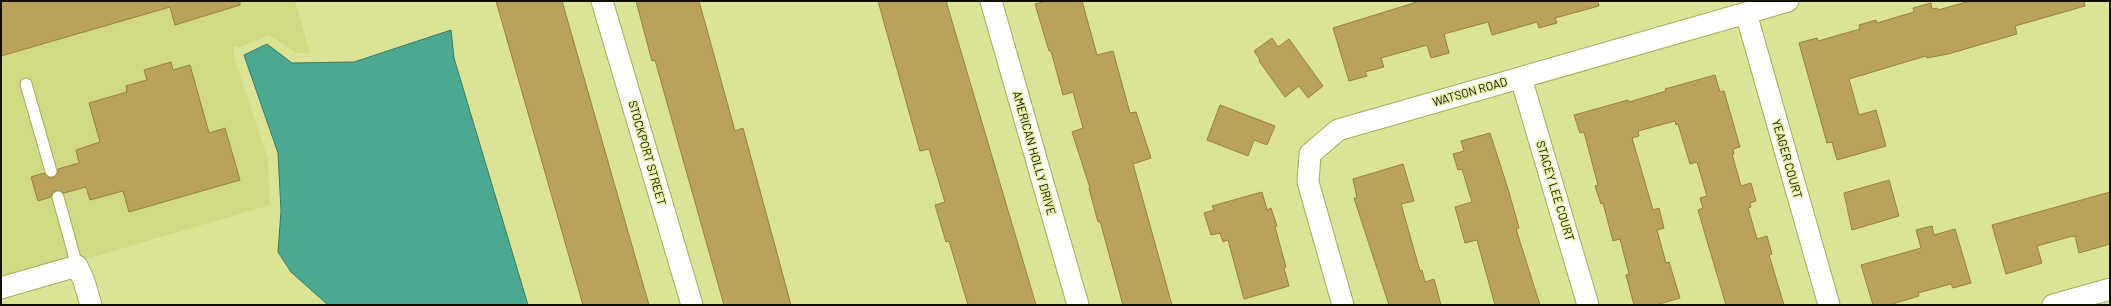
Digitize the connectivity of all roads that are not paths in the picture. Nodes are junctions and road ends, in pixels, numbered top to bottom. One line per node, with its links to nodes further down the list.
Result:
1 (602, 1): 13 (street, STOCKPORT STREET)
2 (991, 1): 14 (street, AMERICAN HOLLY DRIVE)
3 (1788, 1): 4 (street, WATSON ROAD)
4 (1746, 13): 5 (street, WATSON ROAD); 17 (street, YEAGER COURT)
5 (1521, 78): 15 (street, WATSON ROAD); 16 (street, STACEY LEE COURT)
6 (26, 84): 7 (lane)
7 (51, 171)
8 (58, 197): 9 (lane)
9 (77, 266): 10 (street); 12 (street)
10 (1, 288)
11 (2110, 289): 18 (street)
12 (91, 305)
13 (692, 305)
14 (1078, 305)
15 (1343, 305)
16 (1588, 305)
17 (1829, 305)
18 (2053, 305)

